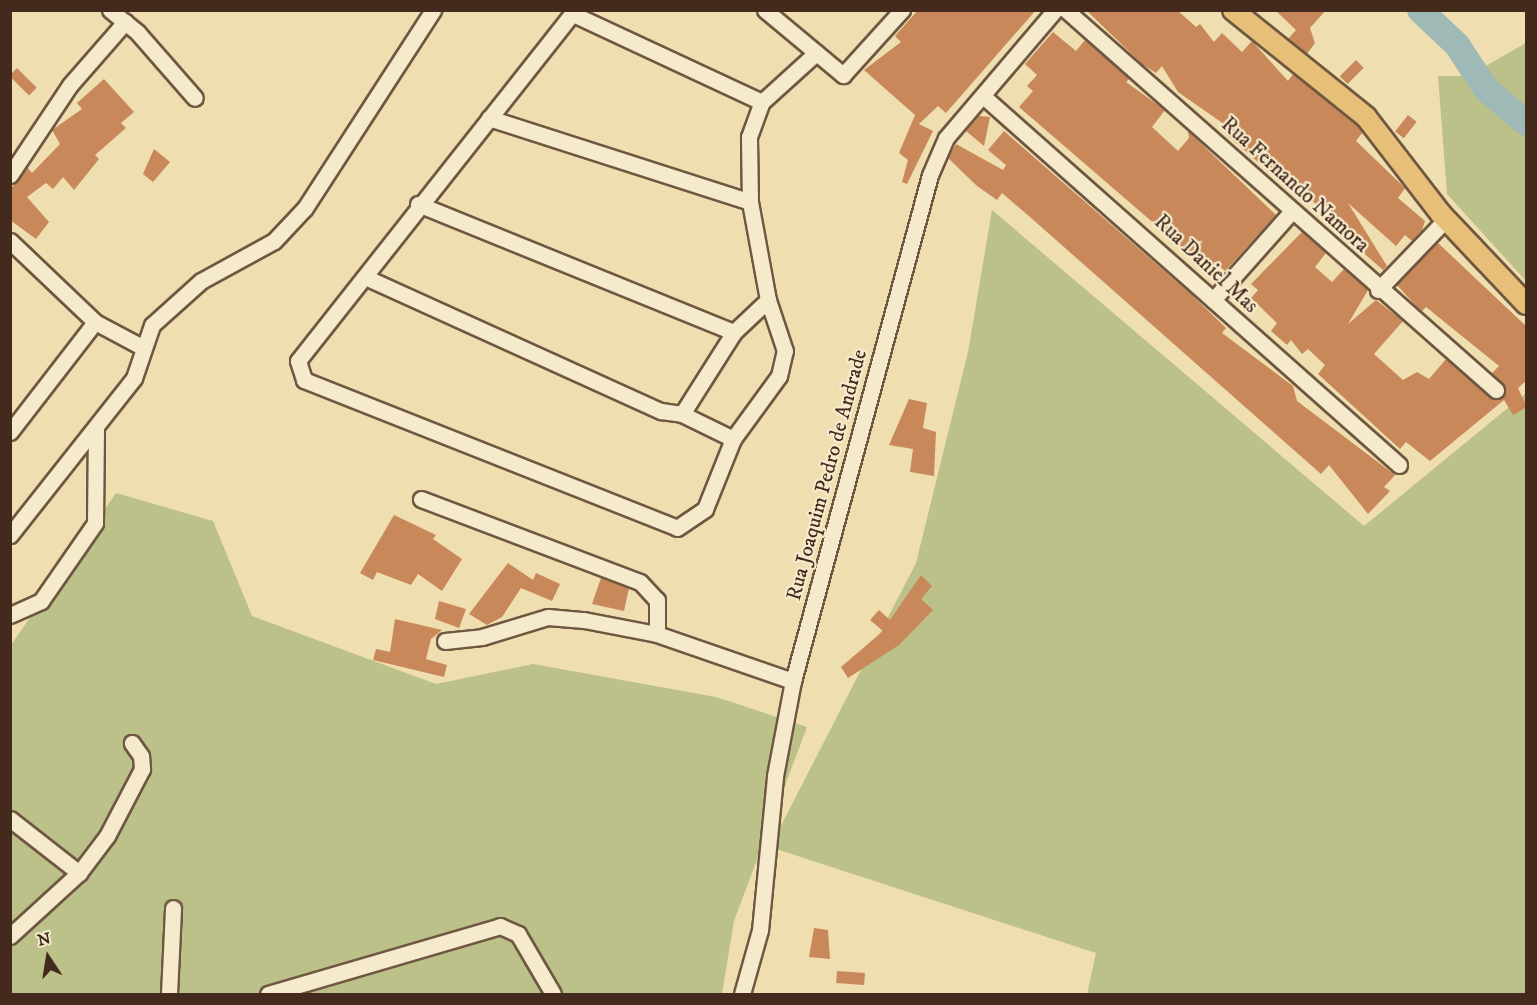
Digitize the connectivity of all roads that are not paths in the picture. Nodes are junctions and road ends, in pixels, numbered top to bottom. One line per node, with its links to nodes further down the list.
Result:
1 (110, 10): 9 (street)
2 (433, 10): 28 (street)
3 (765, 10): 10 (street)
4 (902, 10): 10 (street)
5 (1055, 10): 11 (street, Rua Joaquim Pedro de Andrade)
6 (1066, 10): 18 (street, Rua Fernando Namora)
7 (1233, 10): 19 (main road)
8 (574, 12): 13 (street); 14 (street)
9 (125, 22): 12 (street); 15 (street)
10 (816, 53): 13 (street)
11 (983, 96): 24 (street, Rua Daniel Mas); 40 (street, Rua Joaquim Pedro de Andrade)
12 (195, 98)
13 (762, 102): 16 (street)
14 (489, 118): 16 (street); 17 (street)
15 (10, 175)
16 (750, 202): 23 (street)
17 (418, 204): 21 (street); 27 (street)
18 (1292, 211): 22 (street, Rua Fernando Namora); 24 (street)
19 (1446, 219): 22 (street); 25 (main road)
20 (10, 241): 26 (street)
21 (365, 277): 30 (street); 33 (street)
22 (1378, 290): 29 (street, Rua Fernando Namora)
23 (768, 300): 27 (street); 33 (street)
24 (1213, 300): 34 (street, Rua Daniel Mas)
25 (1527, 304)
26 (95, 322): 28 (street); 32 (street)
27 (734, 332): 30 (street)
28 (144, 348): 31 (street)
29 (1496, 390)
30 (682, 414): 33 (street)
31 (96, 430): 36 (street); 37 (street)
32 (10, 432)
33 (733, 439)
34 (1399, 465)
35 (421, 499): 38 (street)
36 (10, 535)
37 (10, 615)
38 (657, 634): 39 (street); 40 (street)
39 (445, 641)
40 (793, 681): 49 (street, Rua Joaquim Pedro de Andrade)
41 (132, 743): 43 (street)
42 (10, 819): 43 (street)
43 (79, 873): 45 (street)
44 (173, 908): 46 (street)
45 (10, 936)
46 (170, 994)
47 (268, 994): 48 (street)
48 (553, 994)
49 (742, 994)

